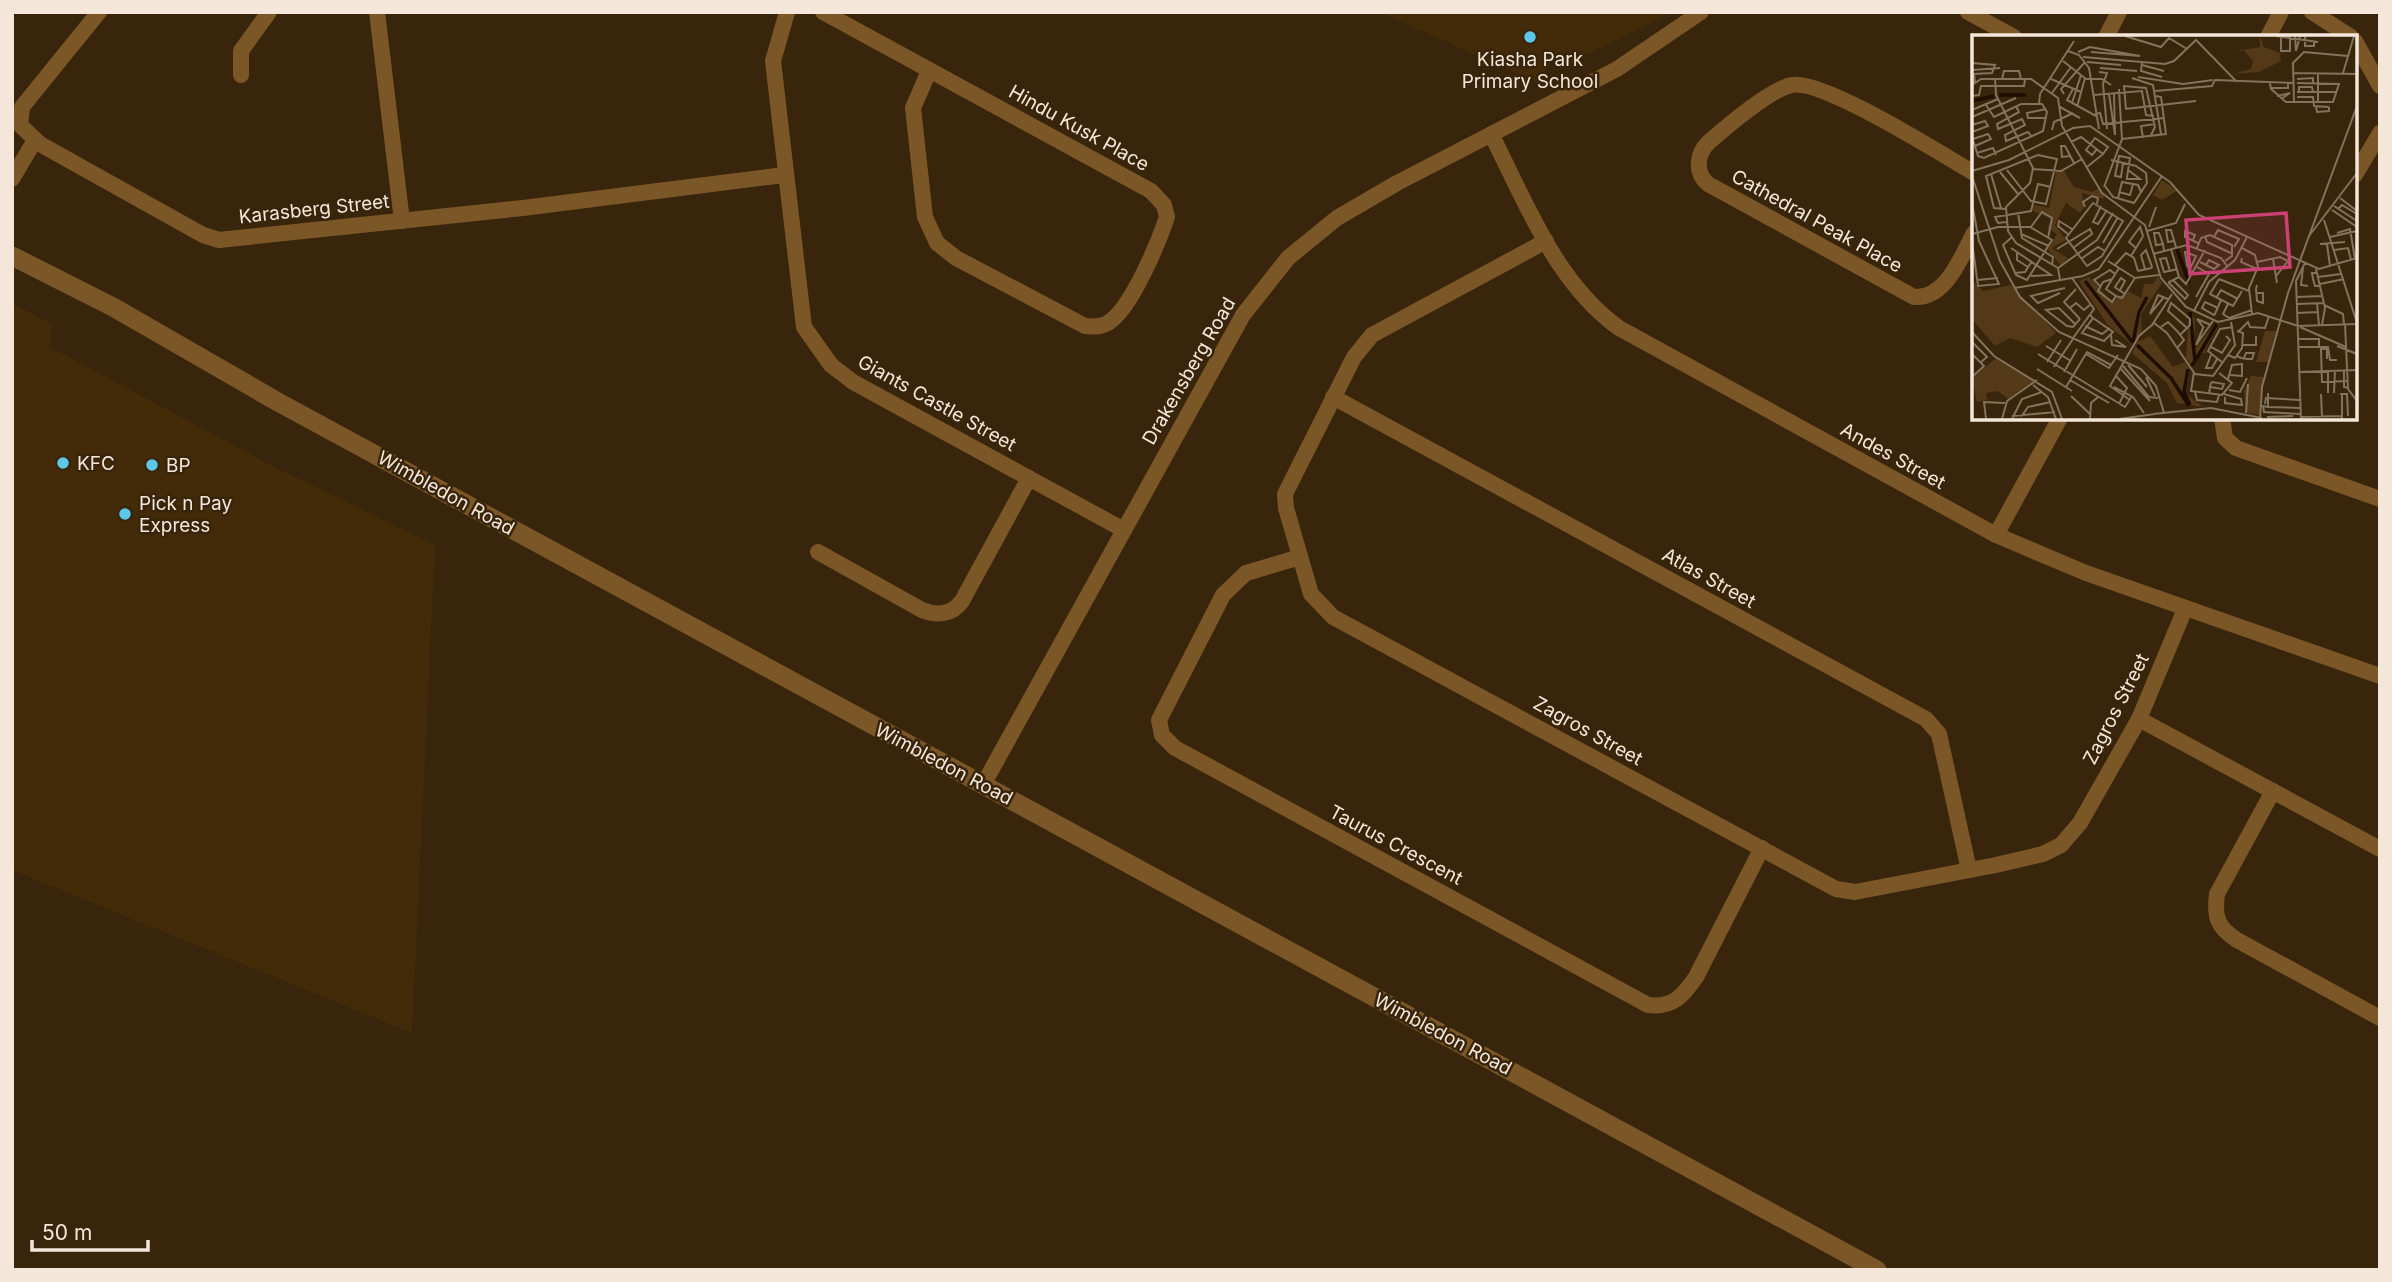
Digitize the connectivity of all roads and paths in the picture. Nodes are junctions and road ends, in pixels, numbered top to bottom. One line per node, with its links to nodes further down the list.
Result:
1 (99, 12): 21 (street)
2 (269, 12): 17 (street)
3 (377, 12): 26 (street)
4 (787, 12): 24 (street, Giants Castle Street)
5 (823, 12): 16 (street, Hindu Kusk Place)
6 (1701, 12): 20 (street, Drakensberg Road)
7 (1968, 12): 11 (street)
8 (2119, 12): 12 (street)
9 (2281, 12): 13 (street)
10 (2312, 12): 14 (street)
11 (2010, 35)
12 (2107, 35)
13 (2269, 35)
14 (2348, 35)
15 (2357, 45): 18 (street)
16 (929, 71): 16 (street, Hindu Kusk Place)
17 (241, 75)
18 (2380, 86)
19 (2380, 133): 23 (street)
20 (1490, 134): 28 (street, Andes Street); 35 (street, Drakensberg Road)
21 (35, 140): 25 (street); 26 (street, Karasberg Street)
22 (1972, 172): 27 (street, Cathedral Peak Place)
23 (2357, 172)
24 (784, 174): 26 (street, Karasberg Street); 33 (street, Giants Castle Street)
25 (12, 179)
26 (402, 220)
27 (1972, 236)
28 (1546, 241): 30 (street, Zagros Street); 36 (street, Andes Street)
29 (12, 256): 42 (street, Wimbledon Road)
30 (1333, 397): 38 (street, Zagros Street); 46 (street, Atlas Street)
31 (2059, 420): 36 (street)
32 (2222, 420): 34 (street)
33 (1029, 478): 35 (street, Giants Castle Street); 37 (street)
34 (2380, 499)
35 (1124, 530): 42 (street, Drakensberg Road)
36 (1996, 535): 39 (street, Andes Street)
37 (818, 552)
38 (1300, 556): 44 (street, Zagros Street); 44 (street, Taurus Crescent)
39 (2186, 608): 40 (street, Andes Street); 41 (street, Zagros Street)
40 (2380, 677)
41 (2139, 719): 43 (street); 46 (street, Zagros Street)
42 (984, 785): 48 (street, Wimbledon Road)
43 (2273, 791): 45 (street); 47 (street)
44 (1762, 848): 46 (street, Zagros Street)
45 (2380, 849)
46 (1969, 870)
47 (2380, 1018)
48 (1877, 1270)

